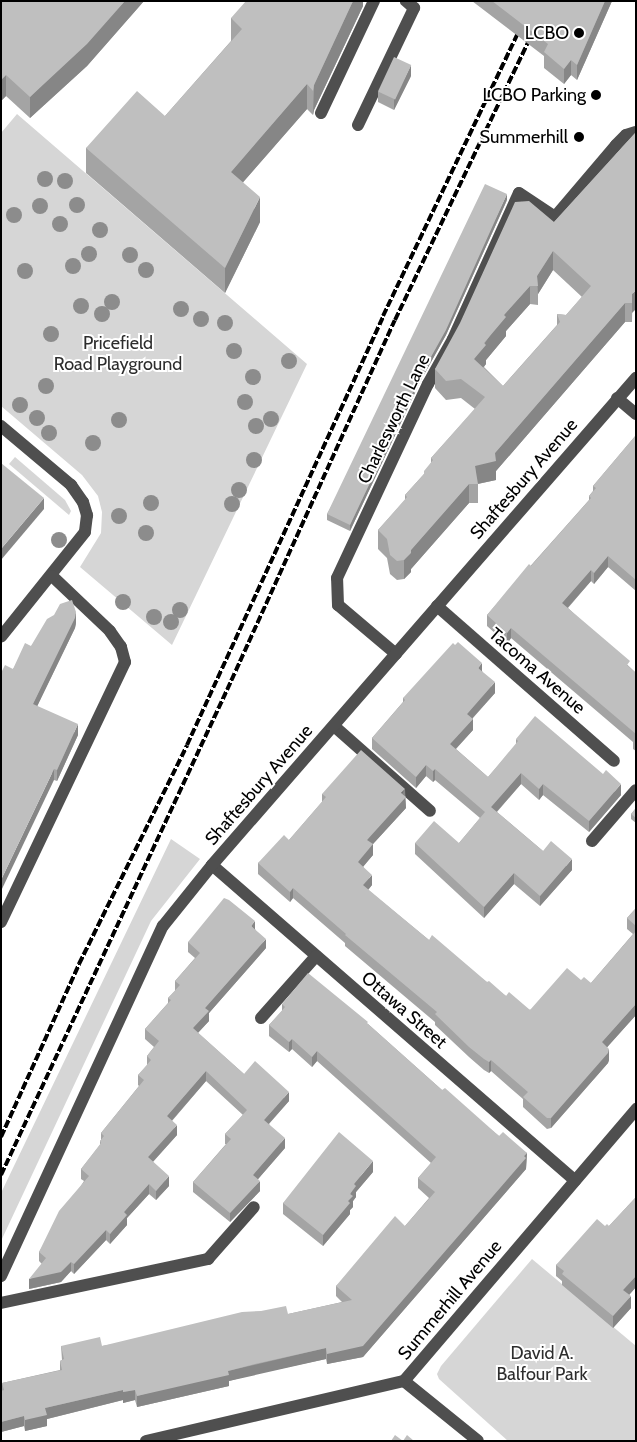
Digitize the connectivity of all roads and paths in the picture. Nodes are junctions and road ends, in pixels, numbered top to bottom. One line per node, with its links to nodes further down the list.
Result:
1 (374, 1): 3 (street)
2 (406, 1): 4 (street)
3 (321, 113)
4 (358, 125)
5 (636, 132): 13 (street, Charlesworth Lane)
6 (636, 378): 7 (street, Shaftesbury Avenue)
7 (617, 398): 8 (street); 11 (street, Shaftesbury Avenue)
8 (636, 414)
9 (1, 426): 10 (street)
10 (52, 576): 12 (street); 20 (street)
11 (437, 606): 13 (street, Shaftesbury Avenue); 15 (street, Tacoma Avenue)
12 (1, 637)
13 (396, 654): 14 (street, Shaftesbury Avenue)
14 (334, 726): 17 (street); 19 (street, Shaftesbury Avenue)
15 (614, 761)
16 (636, 790): 18 (street)
17 (430, 811)
18 (592, 841)
19 (212, 865): 21 (street, Ottawa Street); 26 (street, Shaftesbury Avenue)
20 (1, 922)
21 (316, 956): 22 (street); 24 (street, Ottawa Street)
22 (261, 1018)
23 (636, 1109): 24 (street, Summerhill Avenue)
24 (575, 1180): 28 (street, Summerhill Avenue)
25 (254, 1207): 27 (street)
26 (1, 1276)
27 (1, 1303)
28 (404, 1381): 29 (street, Summerhill Avenue); 30 (street)
29 (146, 1441)
30 (478, 1441)

